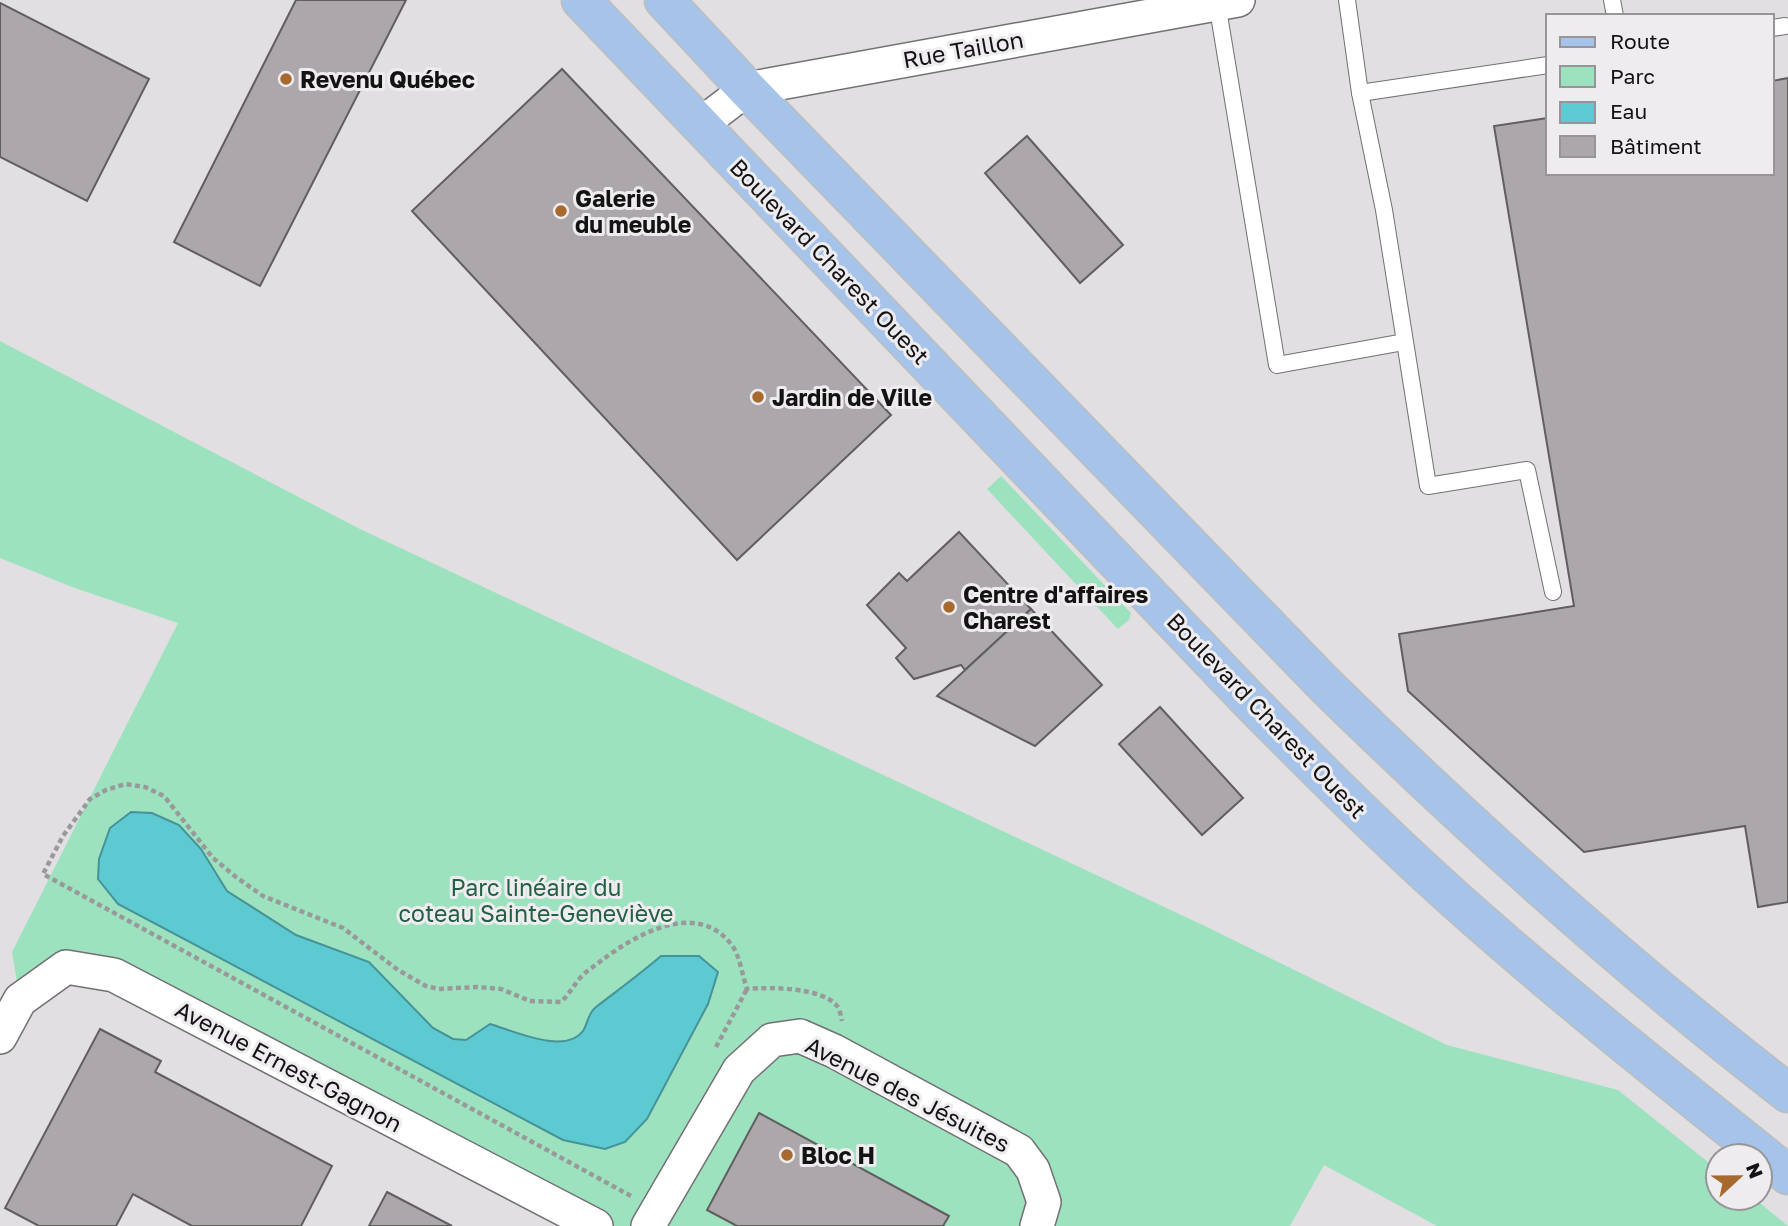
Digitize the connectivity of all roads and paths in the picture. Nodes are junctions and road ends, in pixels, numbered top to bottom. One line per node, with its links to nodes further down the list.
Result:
1 (582, 0): 8 (main road, Boulevard Charest Ouest)
2 (664, 0): 6 (main road)
3 (1347, 0): 7 (lane)
4 (1228, 1): 6 (street, Rue Taillon); 9 (lane)
5 (1546, 65): 7 (lane)
6 (747, 89): 8 (street, Rue Taillon); 13 (main road)
7 (1360, 93): 9 (lane)
8 (700, 125): 14 (main road, Boulevard Charest Ouest)
9 (1405, 342): 10 (lane)
10 (1553, 592)
11 (743, 978): 15 (path)
12 (0, 1037): 16 (street, Avenue Ernest-Gagnon)
13 (1788, 1093)
14 (1788, 1175)
15 (641, 1212): 17 (street, Avenue des Jésuites)
16 (596, 1226)
17 (1037, 1226)

